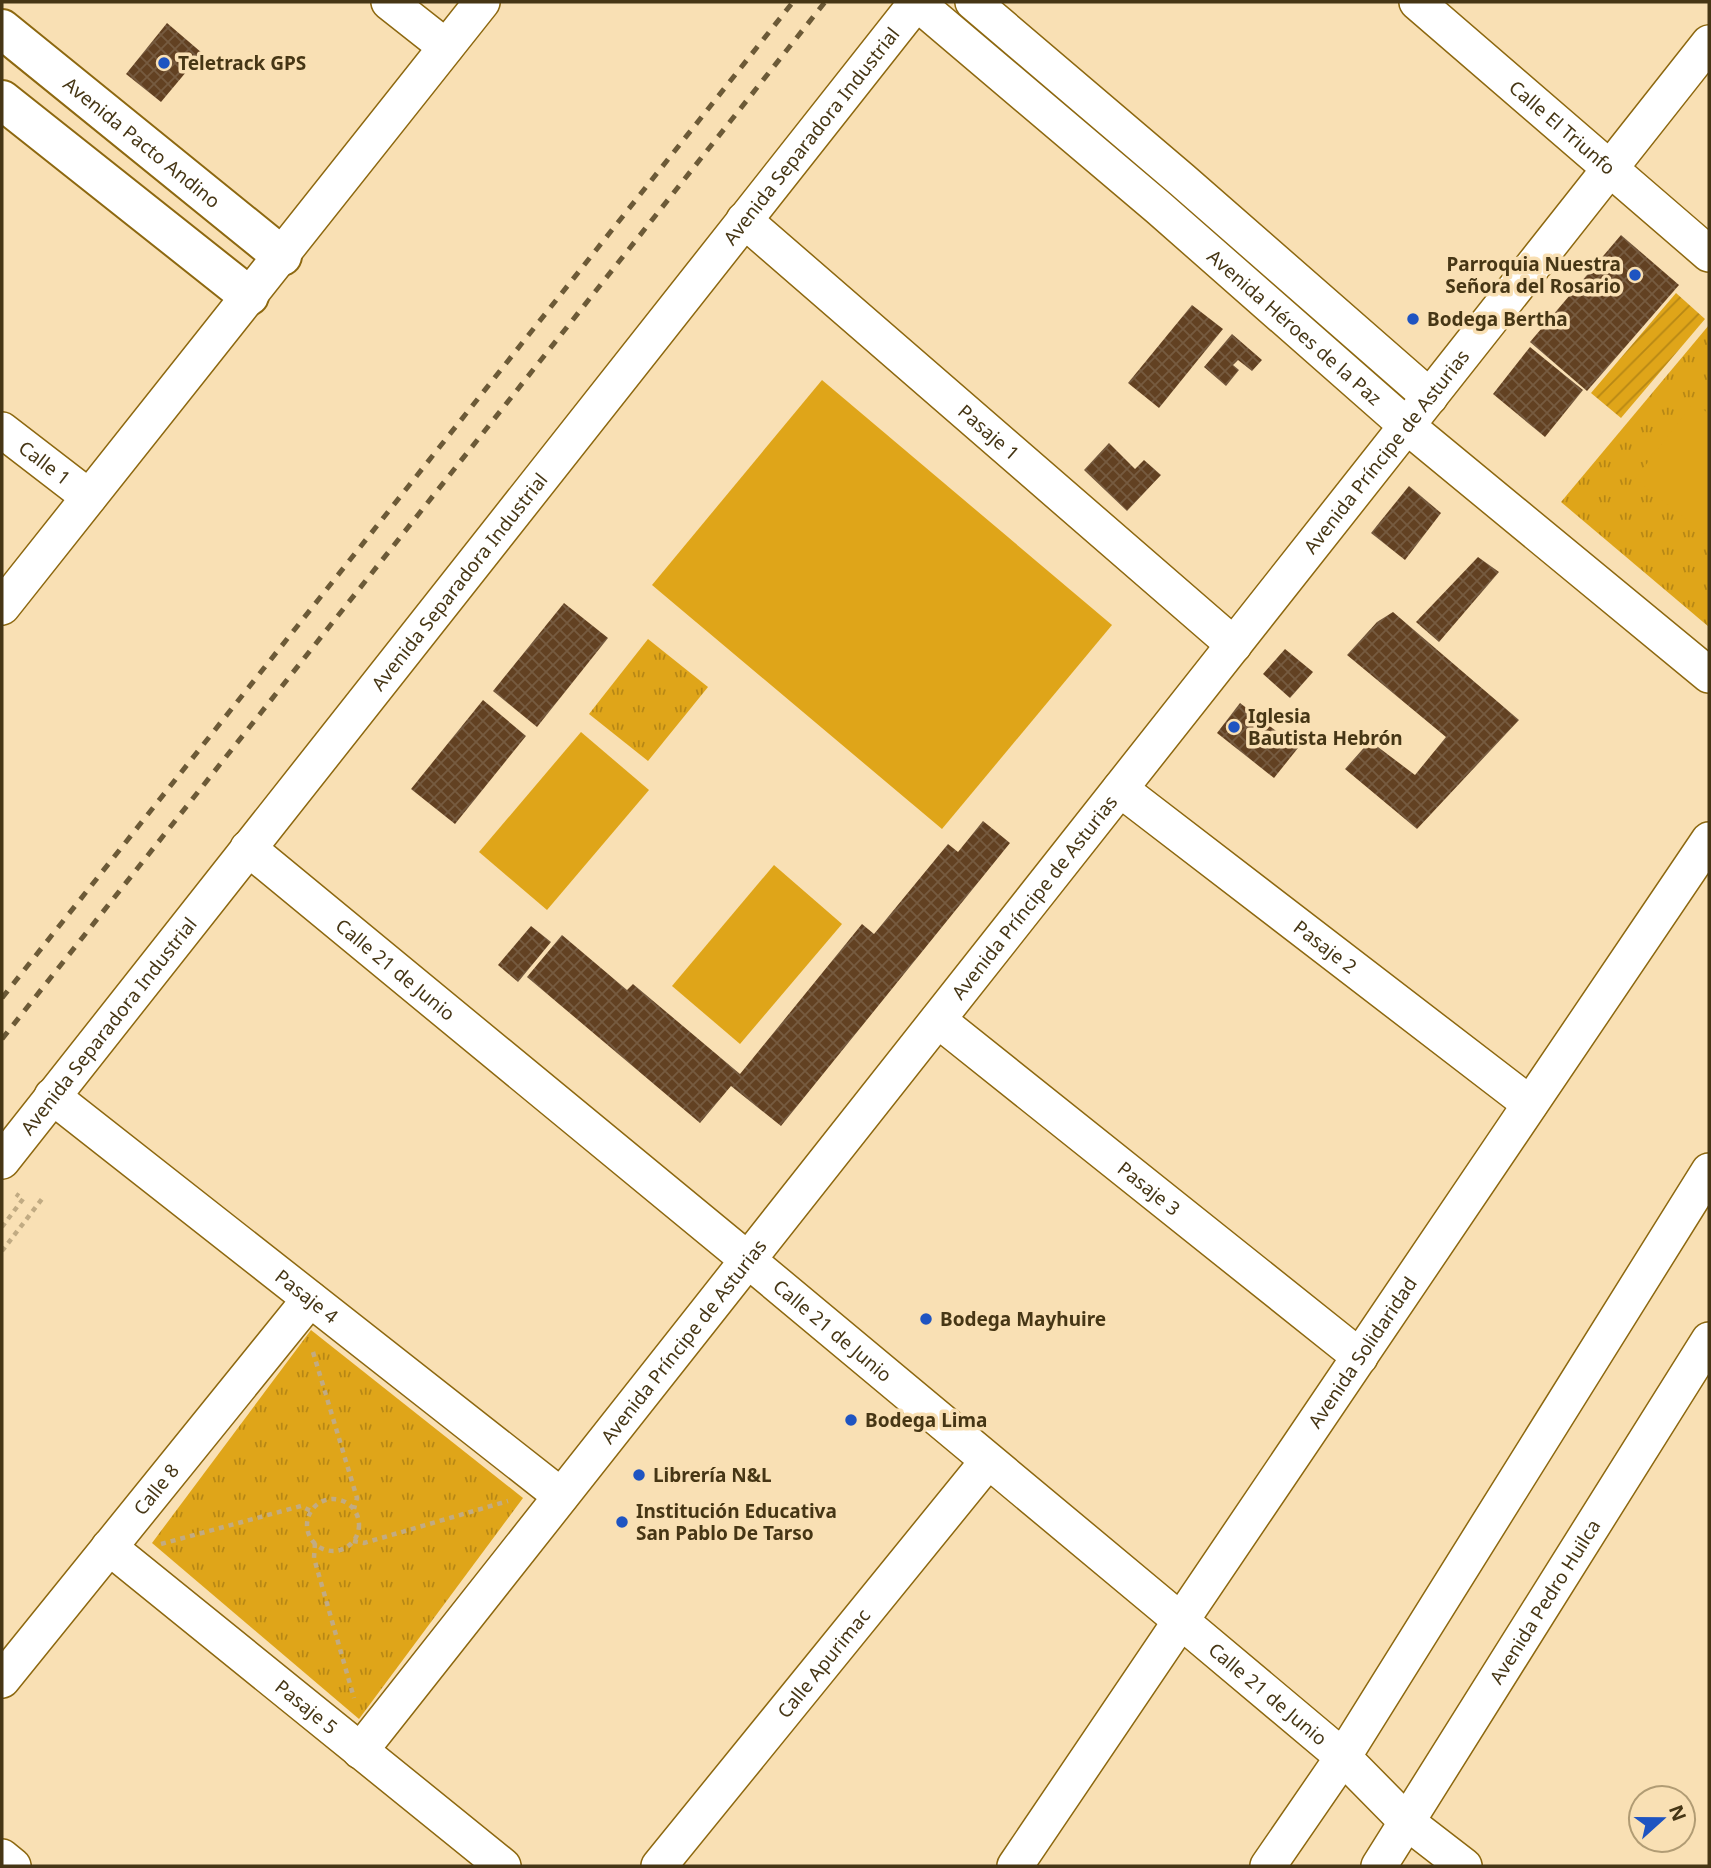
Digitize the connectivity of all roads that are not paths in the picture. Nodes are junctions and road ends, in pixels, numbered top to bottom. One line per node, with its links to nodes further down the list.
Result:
1 (389, 2): 8 (street)
2 (482, 2): 8 (street)
3 (917, 2): 12 (street, Avenida Héroes de la Paz); 13 (street, Avenida Separadora Industrial)
4 (973, 2): 11 (street, Avenida Héroes de la Paz)
5 (1417, 2): 10 (street, Calle El Triunfo)
6 (2, 29): 15 (street, Avenida Pacto Andino)
7 (1709, 43): 10 (street, Avenida Príncipe de Asturias)
8 (446, 47): 15 (street)
9 (2, 100): 16 (street)
10 (1610, 168): 14 (street, Calle El Triunfo); 17 (street, Avenida Príncipe de Asturias)
11 (1182, 180): 12 (street); 17 (street, Avenida Héroes de la Paz)
12 (1159, 208): 18 (street, Avenida Héroes de la Paz)
13 (744, 220): 22 (street, Pasaje 1); 26 (street, Avenida Separadora Industrial)
14 (1709, 254)
15 (282, 256): 16 (street)
16 (249, 296): 20 (street)
17 (1430, 397): 18 (street, Avenida Príncipe de Asturias)
18 (1407, 426): 22 (street, Avenida Príncipe de Asturias); 23 (street, Avenida Héroes de la Paz)
19 (2, 430): 20 (street, Calle 1)
20 (89, 497): 21 (street)
21 (2, 607)
22 (1234, 645): 24 (street, Avenida Príncipe de Asturias)
23 (1709, 675)
24 (1120, 789): 27 (street, Avenida Príncipe de Asturias); 29 (street, Pasaje 2)
25 (1709, 840): 29 (street, Avenida Solidaridad)
26 (248, 848): 28 (street, Avenida Separadora Industrial); 32 (street, Calle 21 de Junio)
27 (938, 1020): 32 (street, Avenida Príncipe de Asturias); 35 (street, Pasaje 3)
28 (52, 1096): 31 (street, Avenida Separadora Industrial); 33 (street, Pasaje 4)
29 (1530, 1104): 35 (street, Avenida Solidaridad)
30 (1709, 1171): 42 (street)
31 (7, 1176)
32 (748, 1260): 36 (street, Calle 21 de Junio); 37 (street, Avenida Príncipe de Asturias)
33 (310, 1299): 37 (street, Pasaje 4); 38 (street, Calle 8)
34 (1709, 1340): 43 (street, Avenida Pedro Huilca)
35 (1360, 1357): 39 (street, Avenida Solidaridad)
36 (988, 1461): 39 (street, Calle 21 de Junio); 47 (street, Calle Apurimac)
37 (561, 1496): 41 (street, Avenida Príncipe de Asturias)
38 (109, 1547): 40 (street, Calle 8); 41 (street, Pasaje 5)
39 (1181, 1621): 42 (street, Calle 21 de Junio); 48 (street, Avenida Solidaridad)
40 (2, 1679)
41 (360, 1751): 46 (street, Pasaje 5)
42 (1343, 1757): 43 (street, Calle 21 de Junio); 49 (street)
43 (1407, 1822): 50 (street, Avenida Pedro Huilca); 51 (street, Calle 21 de Junio)
44 (2, 1857): 45 (street)
45 (13, 1866)
46 (503, 1866)
47 (660, 1866)
48 (1015, 1866)
49 (1268, 1866)
50 (1379, 1866)
51 (1464, 1866)

